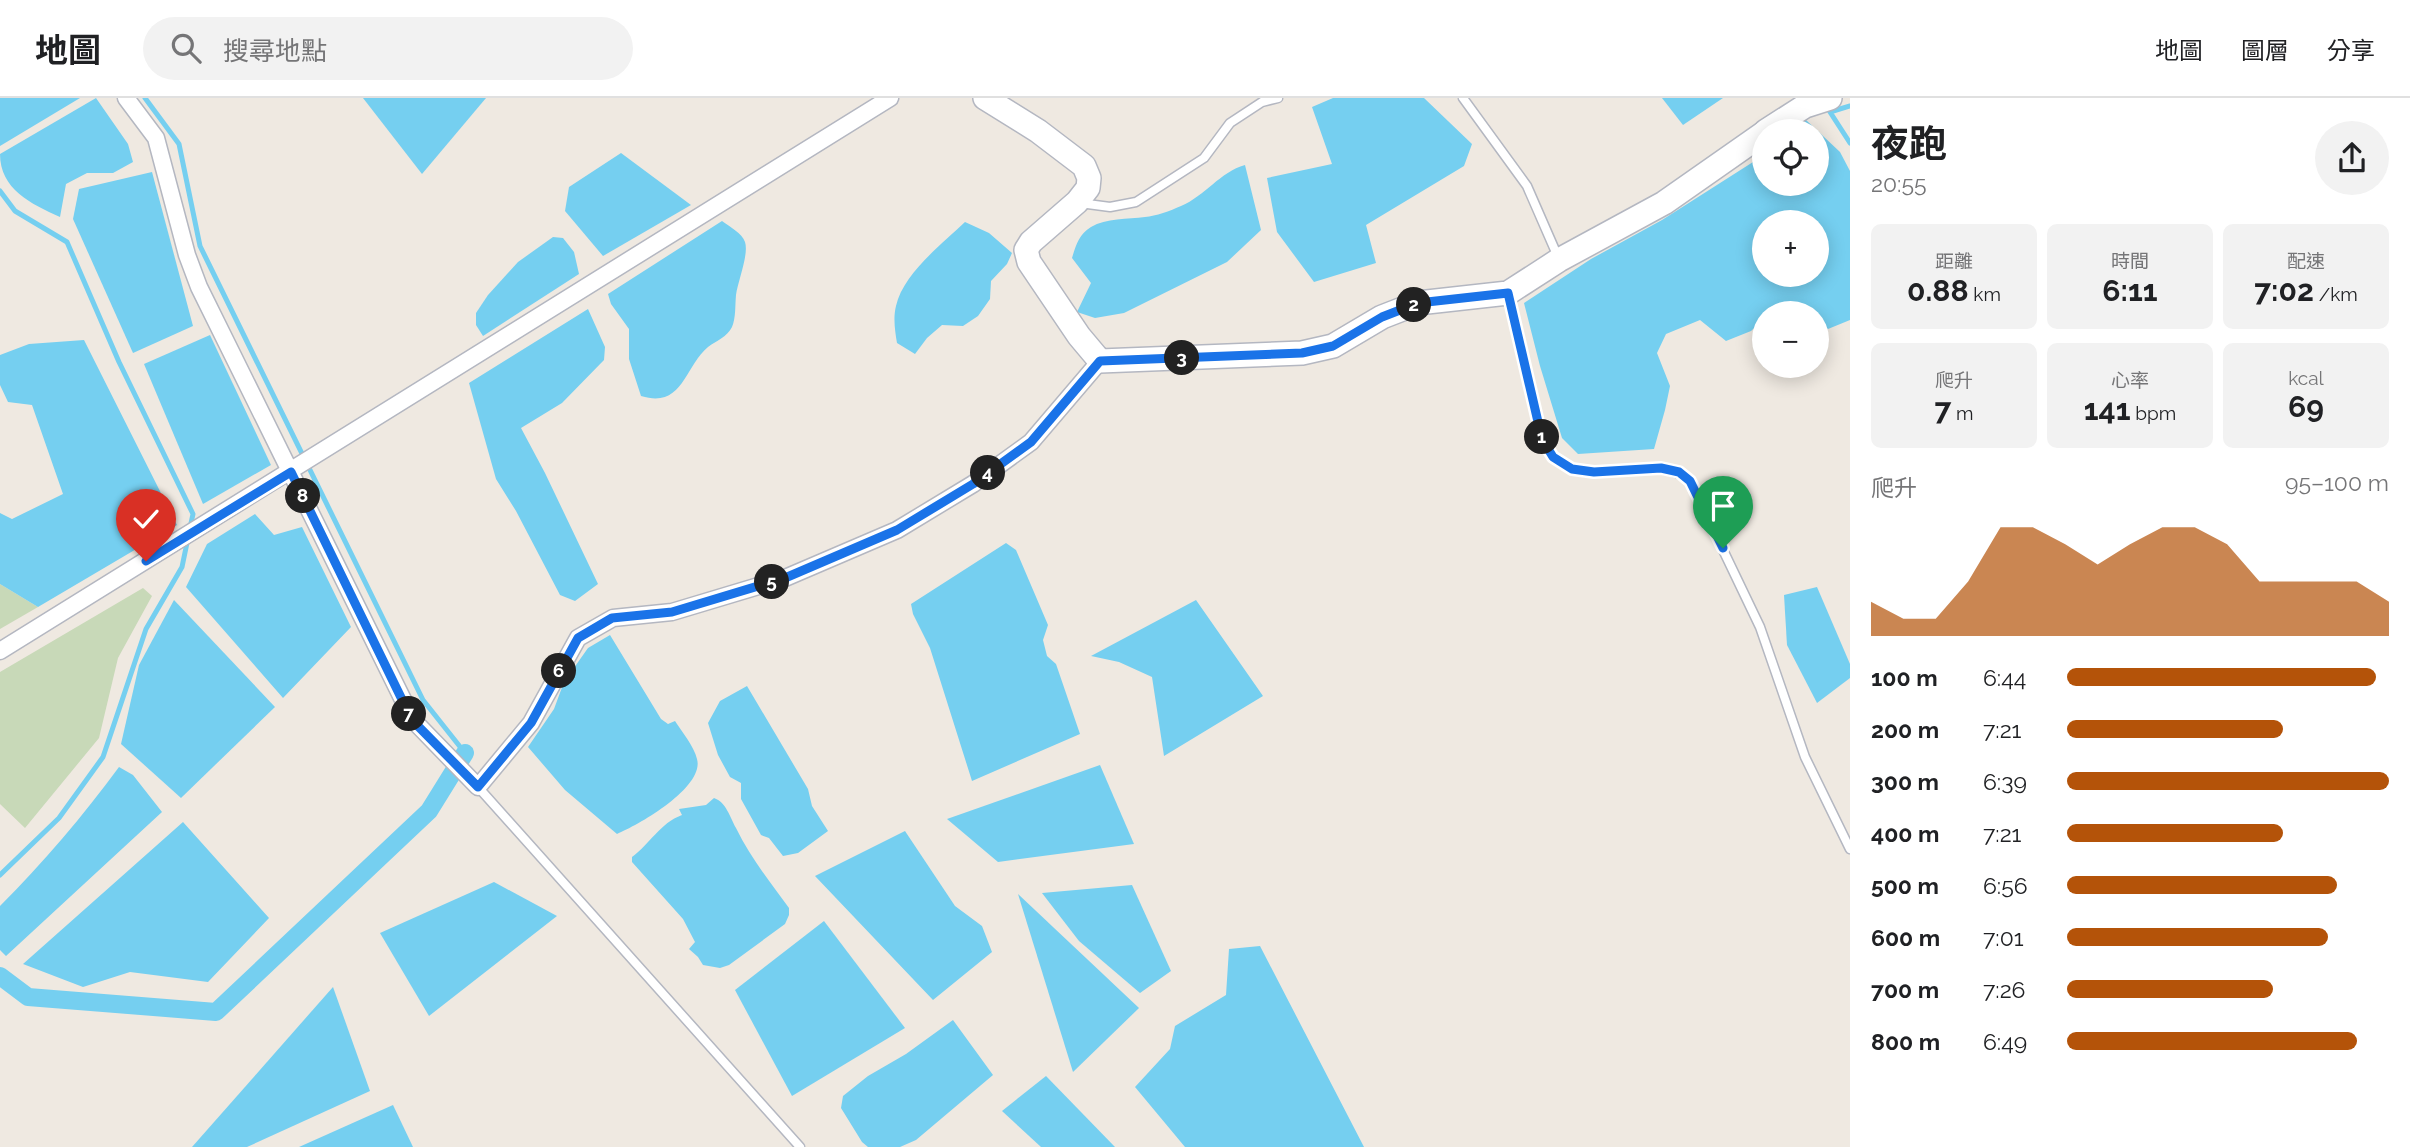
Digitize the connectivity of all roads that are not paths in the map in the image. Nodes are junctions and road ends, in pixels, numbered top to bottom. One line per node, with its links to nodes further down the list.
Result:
1 (125, 98): 13 (street)
2 (890, 98): 13 (street)
3 (985, 98): 9 (street)
4 (1278, 98): 9 (lane)
5 (1463, 98): 10 (lane)
6 (1830, 98): 7 (street)
7 (1785, 119)
8 (1752, 141): 10 (street)
9 (1077, 202): 12 (street)
10 (1559, 260): 11 (street)
11 (1508, 293): 12 (street); 16 (lane)
12 (1100, 361): 15 (street)
13 (291, 472): 14 (street); 15 (street)
14 (0, 651)
15 (478, 787): 17 (lane)
16 (1850, 849)
17 (800, 1147)

